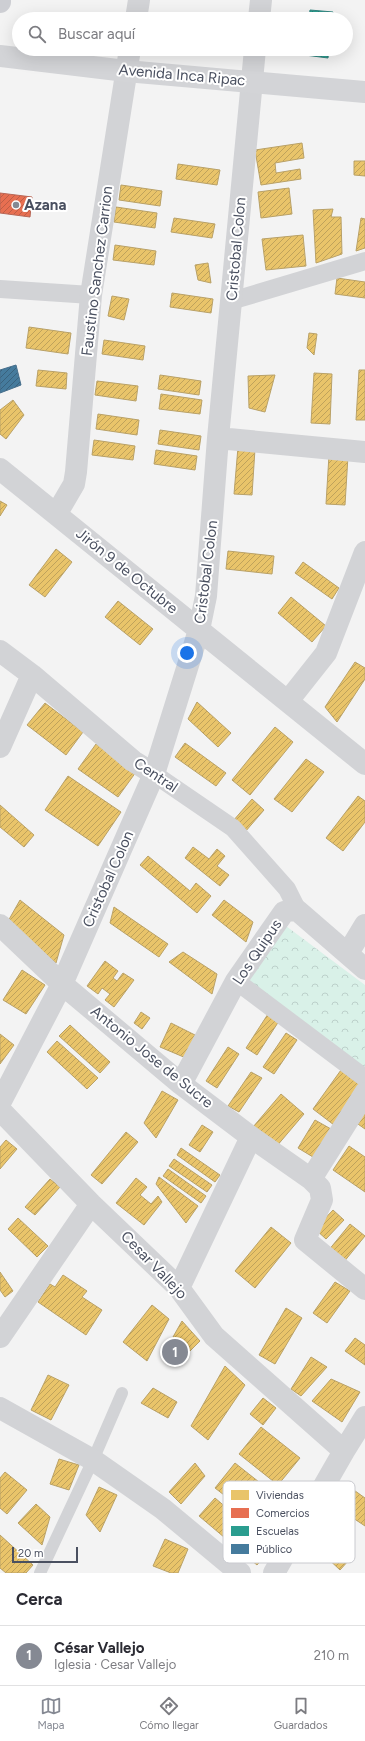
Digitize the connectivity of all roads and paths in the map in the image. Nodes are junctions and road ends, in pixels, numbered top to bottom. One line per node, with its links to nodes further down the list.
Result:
1 (139, 0): 3 (street)
2 (261, 0): 4 (street)
3 (137, 12)
4 (259, 12)
5 (0, 56): 8 (main road, Avenida Inca Ripac)
6 (129, 56): 8 (street, Faustino Sanchez Carrion)
7 (254, 56): 9 (street, Cristobal Colon)
8 (126, 70): 9 (main road, Avenida Inca Ripac); 13 (street, Faustino Sanchez Carrion)
9 (252, 80): 10 (main road, Avenida Inca Ripac); 14 (street, Cristobal Colon)
10 (365, 92)
11 (365, 261): 14 (street)
12 (0, 289): 13 (street)
13 (91, 295): 18 (street, Faustino Sanchez Carrion)
14 (231, 301): 15 (street, Cristobal Colon)
15 (218, 438): 16 (street); 20 (street, Cristobal Colon)
16 (365, 452)
17 (0, 469): 18 (street, Jirón 9 de Octubre)
18 (57, 513): 20 (street, Jirón 9 de Octubre)
19 (365, 552): 23 (street)
20 (199, 630): 23 (street, Jirón 9 de Octubre); 26 (street, Cristobal Colon)
21 (0, 651): 22 (street, Central)
22 (32, 675): 24 (street); 26 (street, Central)
23 (288, 701): 25 (street, Jirón 9 de Octubre)
24 (0, 746)
25 (365, 764)
26 (154, 774): 27 (street, Central); 33 (street, Cristobal Colon)
27 (298, 911): 30 (street, Los Quipus); 32 (street, Los Quipus)
28 (0, 925): 33 (street, Antonio Jose de Sucre)
29 (365, 925): 30 (street)
30 (348, 953): 31 (street, Los Quipus)
31 (365, 969)
32 (236, 981): 34 (street); 35 (street, Los Quipus)
33 (62, 984): 35 (street, Antonio Jose de Sucre); 37 (street, Cristobal Colon)
34 (365, 1078)
35 (181, 1084): 39 (street, Antonio Jose de Sucre)
36 (365, 1093): 40 (street)
37 (0, 1103)
38 (0, 1110): 41 (street, Cesar Vallejo)
39 (250, 1137): 40 (street, Antonio Jose de Sucre); 42 (street)
40 (311, 1179): 43 (street)
41 (92, 1204): 42 (street, Cesar Vallejo); 44 (street)
42 (180, 1288): 48 (street, Cesar Vallejo)
43 (365, 1289)
44 (0, 1337)
45 (122, 1393): 49 (lane)
46 (0, 1408): 49 (street)
47 (365, 1417): 48 (street)
48 (344, 1451): 50 (street)
49 (93, 1460): 51 (street); 54 (lane)
50 (327, 1481)
51 (223, 1559)
52 (228, 1563): 55 (street)
53 (280, 1563): 56 (street)
54 (40, 1573)
55 (240, 1573)
56 (274, 1573)

